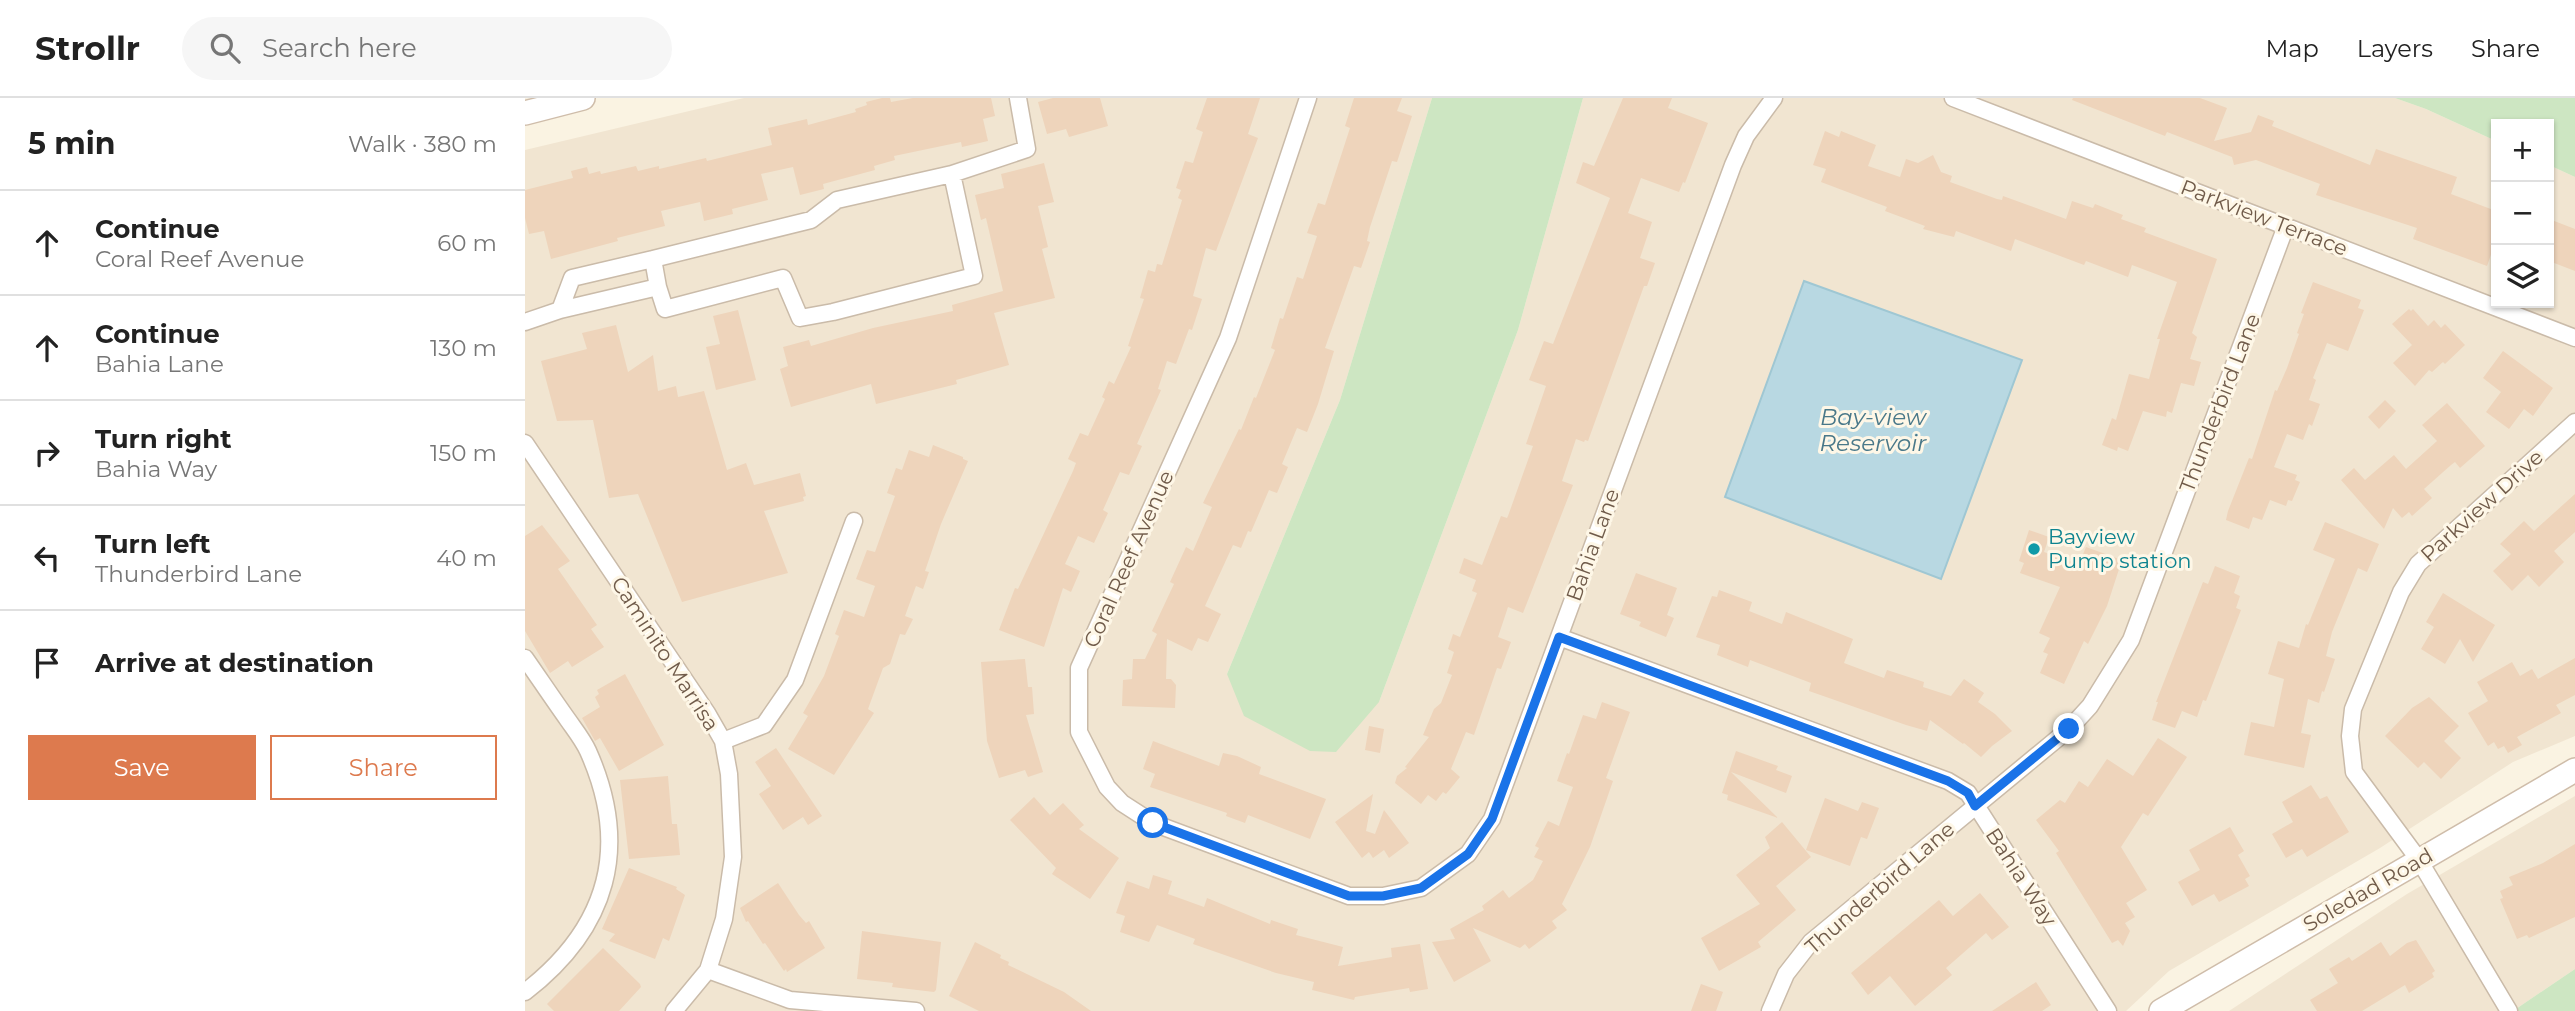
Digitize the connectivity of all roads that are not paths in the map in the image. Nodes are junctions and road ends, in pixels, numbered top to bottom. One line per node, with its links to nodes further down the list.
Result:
1 (583, 98): 6 (street)
2 (1018, 98): 7 (street)
3 (1308, 98): 24 (street, Coral Reef Avenue)
4 (1775, 98): 18 (street, Bahia Lane)
5 (1953, 98): 8 (street, Parkview Terrace)
6 (525, 113)
7 (952, 174): 9 (street); 10 (street)
8 (2286, 226): 13 (street, Parkview Terrace); 22 (street, Thunderbird Lane)
9 (653, 258): 10 (street); 11 (street)
10 (658, 287): 11 (street)
11 (560, 310): 12 (street)
12 (525, 321)
13 (2575, 338)
14 (2575, 422): 23 (street, Parkview Drive)
15 (525, 443): 16 (street, Caminito Marrisa)
16 (531, 465): 20 (street, Caminito Marrisa)
17 (854, 521): 20 (street)
18 (1559, 637): 22 (street, Bahia Way); 24 (street, Bahia Lane)
19 (525, 658): 26 (street)
20 (723, 741): 25 (street, Caminito Marrisa)
21 (2575, 770): 23 (street, Soledad Road)
22 (1975, 806): 29 (street, Thunderbird Lane); 30 (street, Bahia Way)
23 (2419, 860): 31 (street, Soledad Road); 32 (street, Parkview Drive)
24 (1332, 889)
25 (708, 970): 27 (street); 28 (street)
26 (525, 992)
27 (674, 1011)
28 (916, 1011)
29 (1770, 1011)
30 (2108, 1011)
31 (2161, 1011)
32 (2509, 1011)

